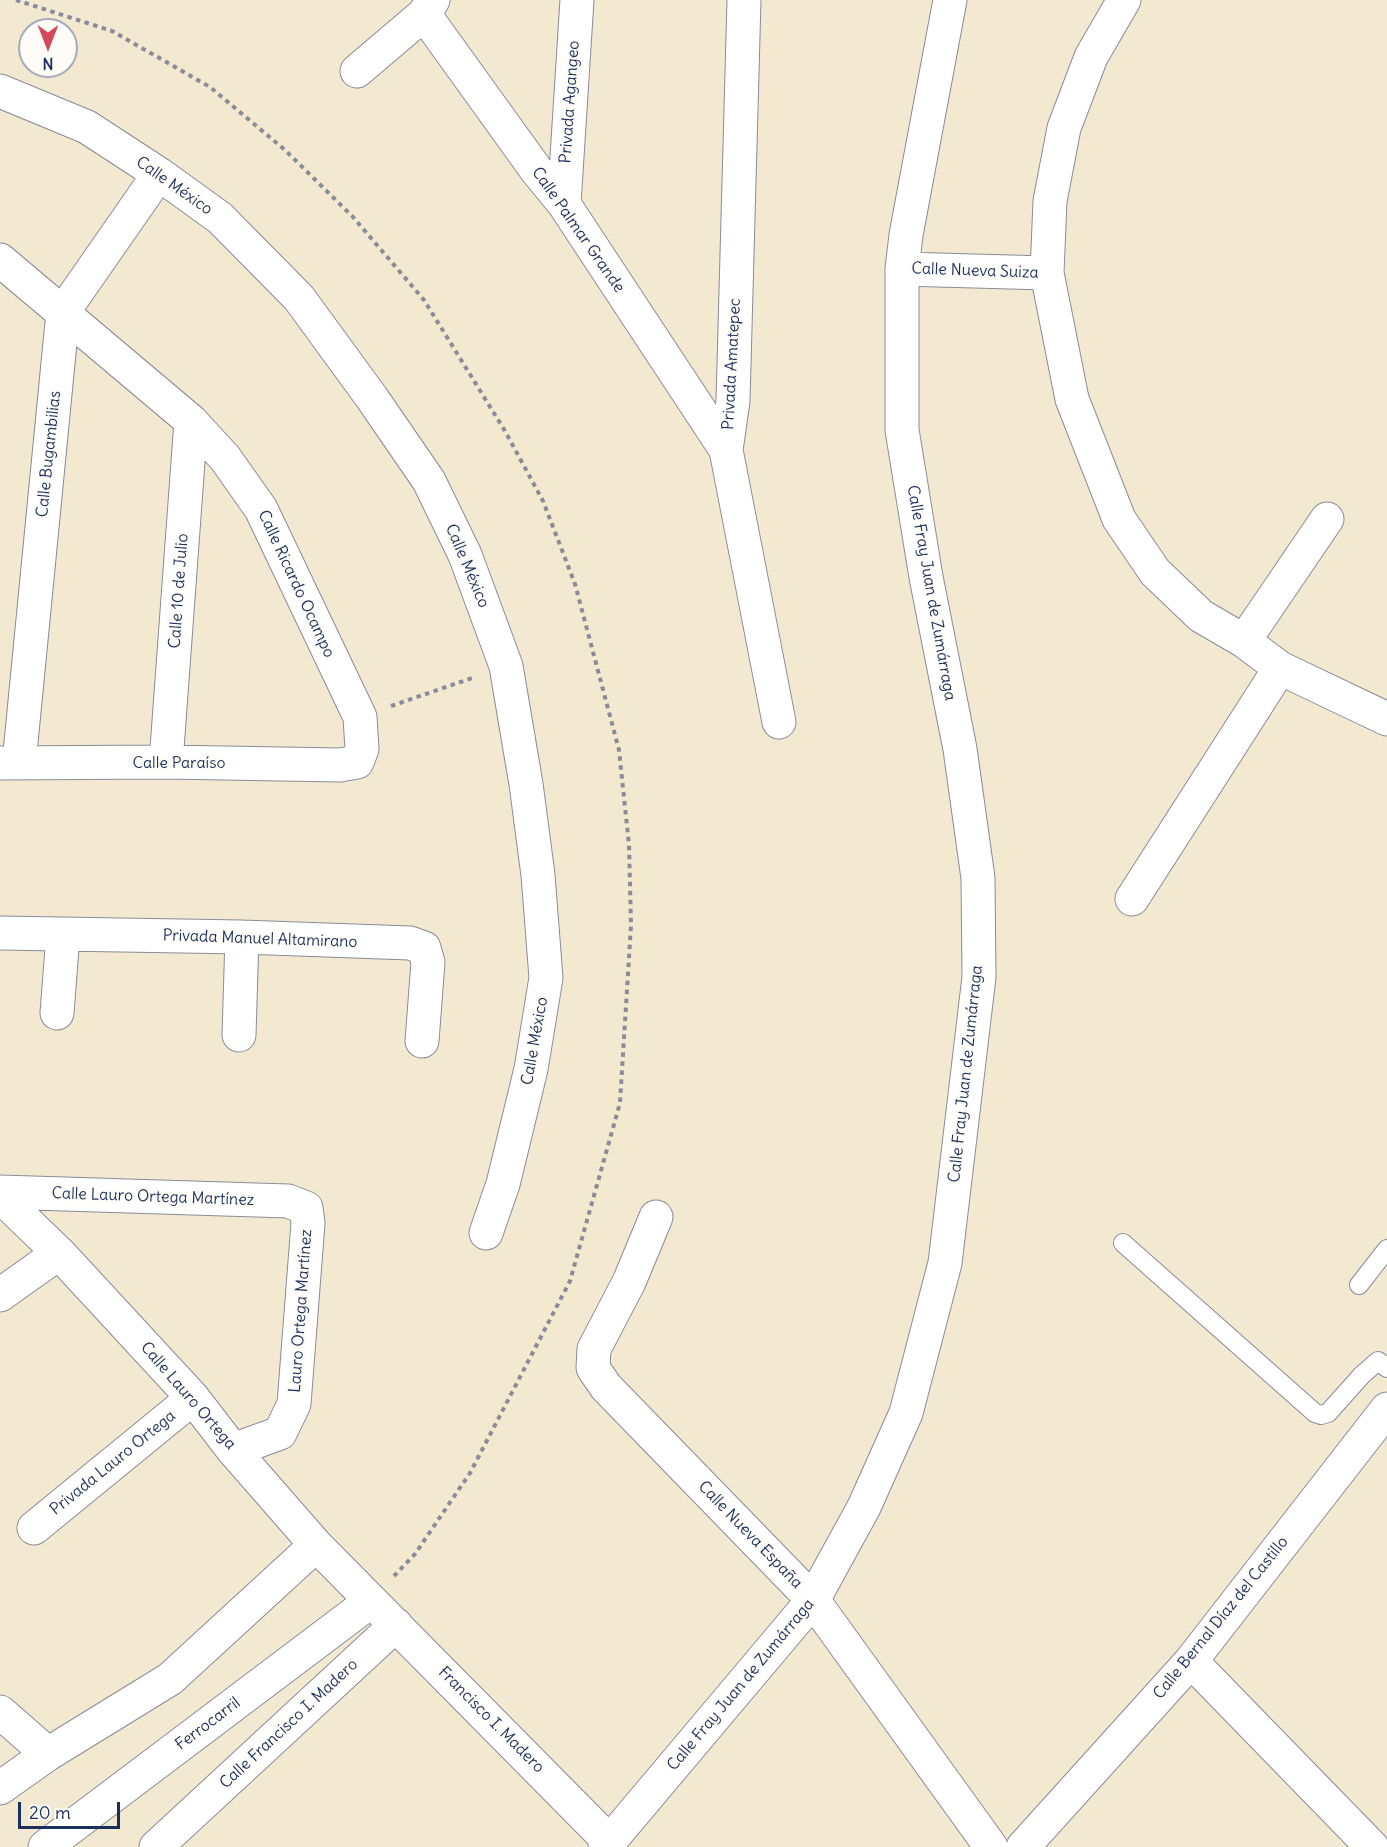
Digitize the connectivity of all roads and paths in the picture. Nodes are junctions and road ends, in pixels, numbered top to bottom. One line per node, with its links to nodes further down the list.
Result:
1 (577, 0): 9 (street, Privada Agangeo)
2 (744, 0): 15 (street, Privada Amatepec)
3 (950, 0): 11 (street, Calle Fray Juan de Zumárraga)
4 (1124, 0): 12 (street)
5 (429, 7): 6 (street); 9 (street, Calle Palmar Grande)
6 (357, 71)
7 (0, 91): 8 (street, Calle México)
8 (159, 174): 13 (street, Calle Bugambilias); 18 (street, Calle México)
9 (564, 204): 15 (street, Calle Palmar Grande)
10 (0, 260): 13 (street, Calle Ricardo Ocampo)
11 (903, 269): 12 (street, Calle Nueva Suiza); 49 (street, Calle Fray Juan de Zumárraga)
12 (1047, 273): 17 (street)
13 (63, 312): 14 (street, Calle Ricardo Ocampo); 25 (street, Calle Bugambilias)
14 (191, 421): 20 (street, Calle Ricardo Ocampo); 23 (street, Calle 10 de Julio)
15 (726, 450): 22 (street, Privada Amatepec)
16 (1327, 519): 17 (street)
17 (1244, 641): 19 (street)
18 (506, 666): 20 (path); 36 (street, Calle México)
19 (1280, 668): 21 (street); 26 (street)
20 (360, 717): 24 (street, Calle Ricardo Ocampo)
21 (1387, 719)
22 (779, 723)
23 (166, 762): 24 (street, Calle Paraíso); 25 (street, Calle Paraíso)
24 (357, 762)
25 (9, 763)
26 (1132, 899)
27 (0, 933): 28 (street, Privada Manuel Altamirano)
28 (63, 935): 29 (street, Privada Manuel Altamirano); 30 (street)
29 (242, 937): 31 (street); 32 (street, Privada Manuel Altamirano)
30 (57, 1013)
31 (239, 1035)
32 (422, 1041)
33 (0, 1194): 34 (street, Calle Lauro Ortega Martínez); 39 (street, Calle Lauro Ortega)
34 (306, 1208): 45 (street, Lauro Ortega Martínez)
35 (656, 1217): 49 (street, Calle Nueva España)
36 (486, 1233)
37 (1123, 1243): 42 (lane)
38 (1387, 1249): 40 (lane)
39 (58, 1253): 41 (street); 43 (street, Calle Lauro Ortega)
40 (1359, 1284)
41 (0, 1295)
42 (1387, 1368)
43 (193, 1398): 45 (street, Calle Lauro Ortega); 47 (street, Privada Lauro Ortega)
44 (1387, 1409): 52 (street, Calle Bernal Díaz del Castillo)
45 (233, 1450): 48 (street, Calle Lauro Ortega)
46 (470, 1473): 50 (path)
47 (34, 1528)
48 (316, 1545): 50 (street, Calle Lauro Ortega); 54 (street)
49 (813, 1600): 56 (street, Calle Fray Juan de Zumárraga); 59 (street, Calle Nueva España)
50 (371, 1601): 51 (street, Francisco I. Madero); 57 (street, Ferrocarril)
51 (396, 1625): 56 (street, Francisco I. Madero); 58 (street, Calle Francisco I. Madero)
52 (1191, 1660): 60 (street, Calle Bernal Díaz del Castillo); 61 (street)
53 (0, 1713): 54 (street)
54 (48, 1754): 55 (street)
55 (0, 1788)
56 (607, 1844)
57 (45, 1847)
58 (156, 1847)
59 (991, 1847)
60 (1023, 1847)
61 (1372, 1847)

